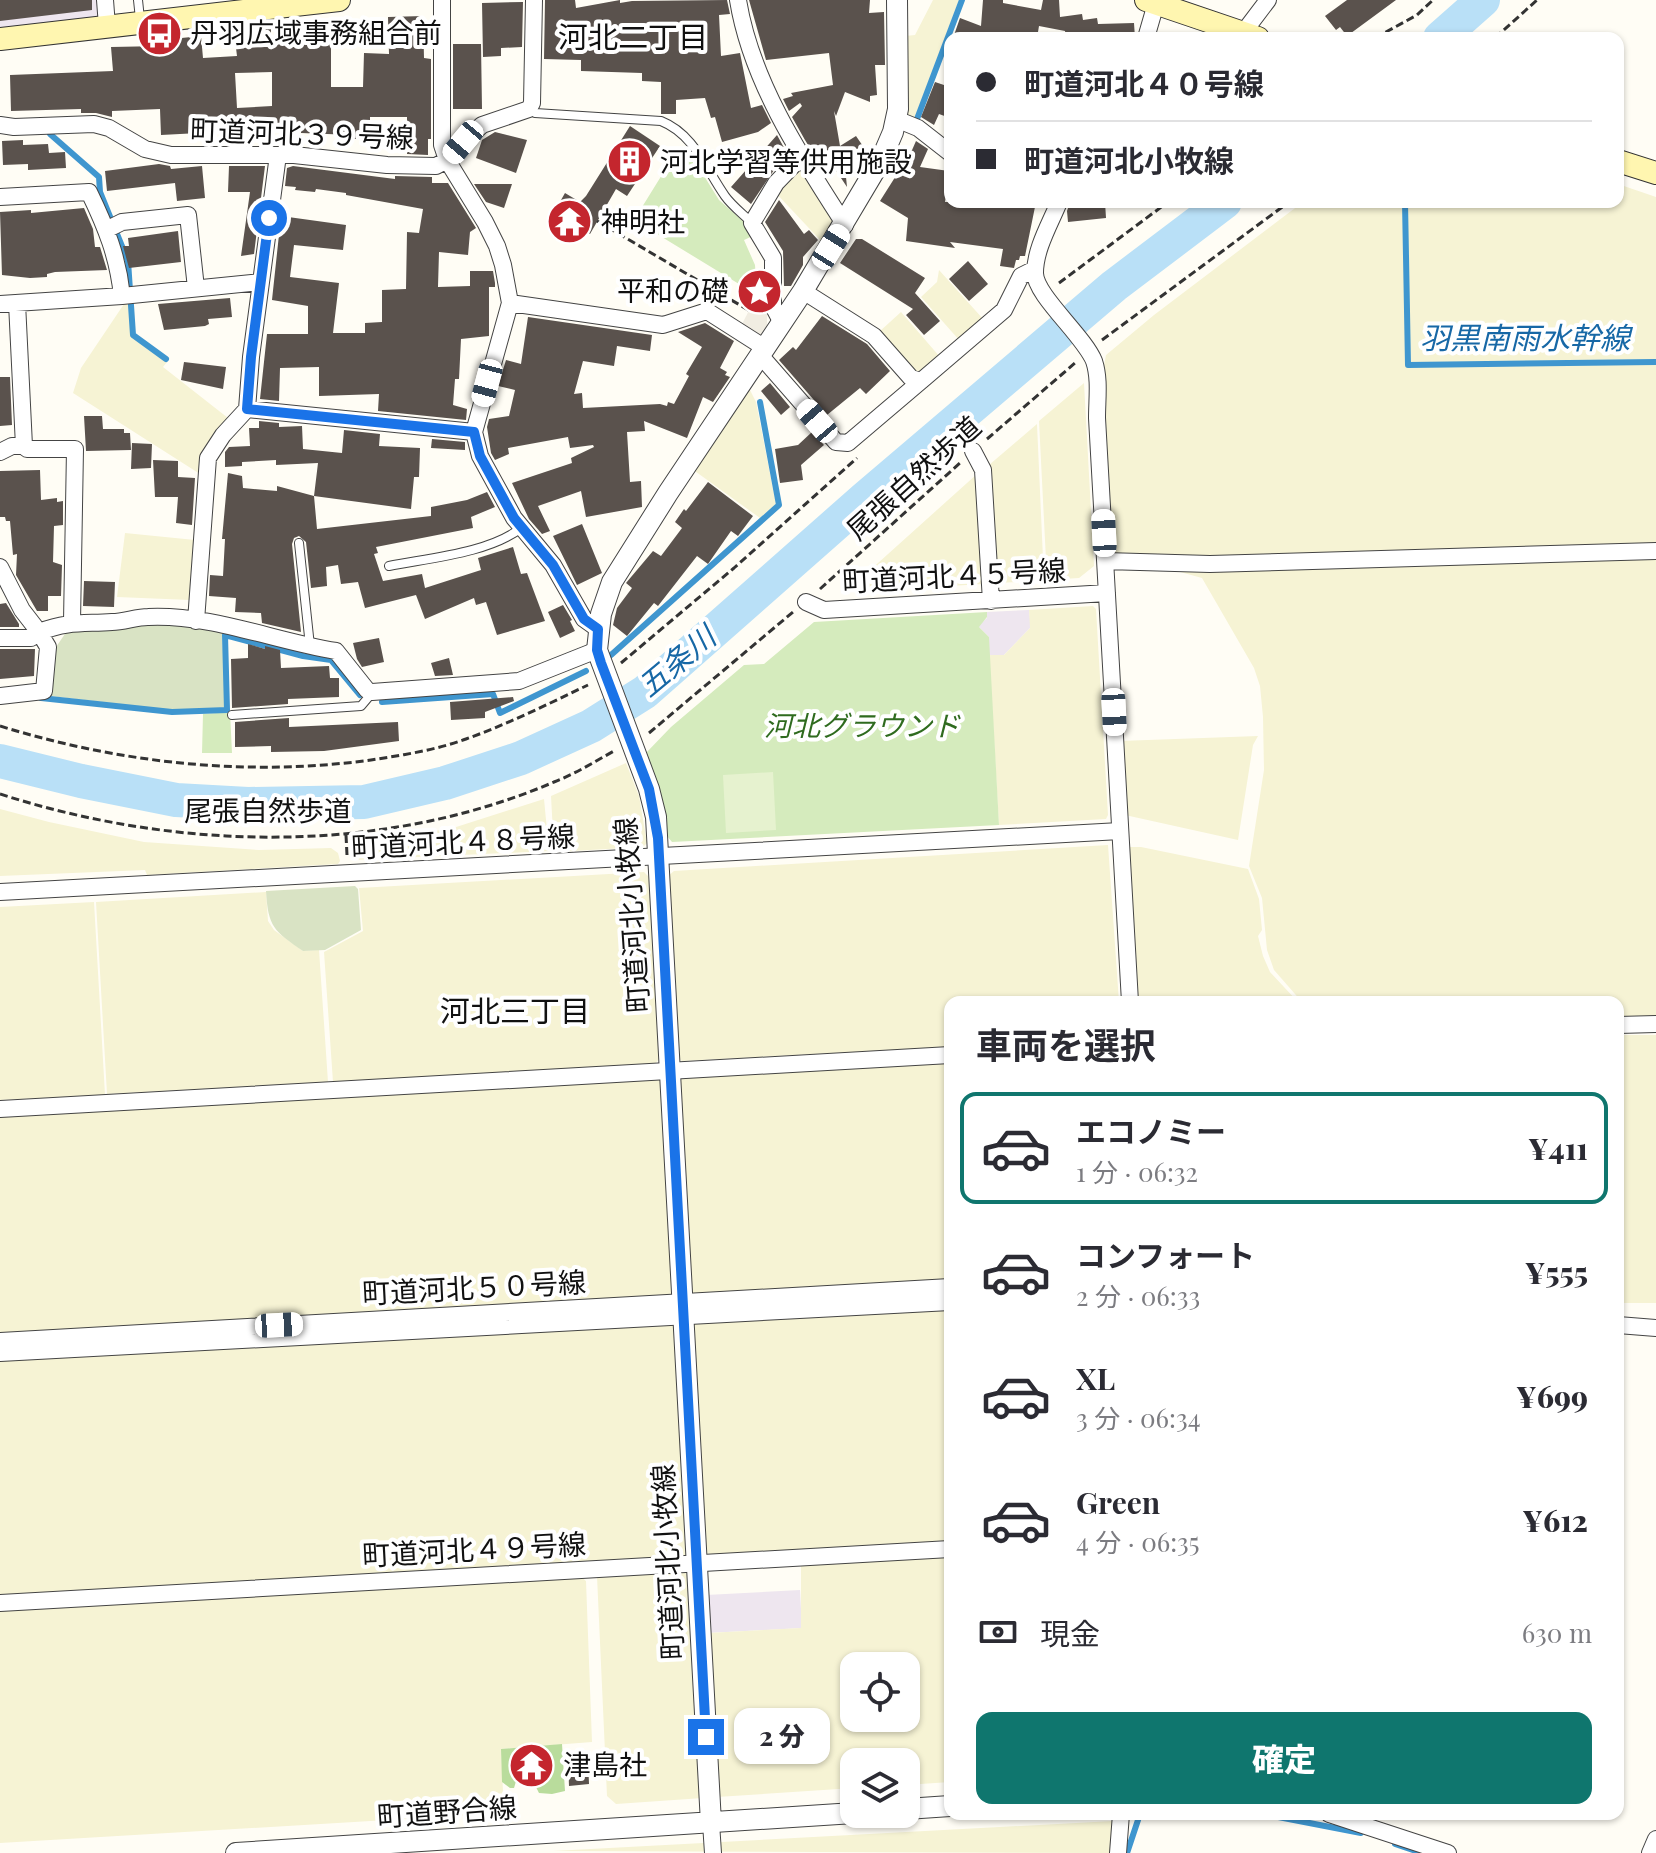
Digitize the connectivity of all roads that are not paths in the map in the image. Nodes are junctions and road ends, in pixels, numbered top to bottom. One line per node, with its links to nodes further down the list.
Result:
1 (105, 0): 10 (street)
2 (339, 0): 9 (main road)
3 (442, 0): 21 (street)
4 (534, 0): 15 (street)
5 (738, 0): 20 (street)
6 (897, 0): 16 (street)
7 (1268, 0): 13 (street)
8 (1153, 1): 11 (street); 12 (main road)
9 (139, 11): 10 (main road)
10 (107, 26): 14 (main road)
11 (1147, 32)
12 (1242, 32)
13 (1252, 32)
14 (0, 39)
15 (529, 109): 21 (street, 町道河北３９号線); 26 (lane)
16 (896, 119): 18 (street); 27 (street)
17 (0, 125): 19 (street, 町道河北３９号線)
18 (944, 148)
19 (278, 155): 21 (street, 町道河北３９号線); 30 (street)
20 (802, 156): 26 (street); 27 (street)
21 (447, 160): 35 (street)
22 (1624, 163): 23 (main road)
23 (1656, 173)
24 (0, 197): 28 (street)
25 (1056, 208): 29 (street)
26 (752, 223): 36 (street)
27 (845, 225): 32 (street)
28 (108, 229): 31 (street); 33 (street)
29 (1035, 269): 38 (street); 47 (street)
30 (261, 282): 31 (street); 39 (street)
31 (196, 288): 33 (street)
32 (803, 291): 36 (street); 38 (street)
33 (122, 296): 34 (street)
34 (9, 303): 41 (street)
35 (510, 303): 37 (street); 40 (street)
36 (782, 323): 37 (street)
37 (762, 351): 38 (street); 57 (street)
38 (921, 381)
39 (247, 409): 40 (street); 53 (street)
40 (474, 432): 44 (street)
41 (24, 446): 43 (street); 54 (street)
42 (973, 451): 51 (street)
43 (0, 452)
44 (522, 527): 48 (lane); 57 (street)
45 (299, 543): 58 (lane)
46 (1656, 551): 47 (street)
47 (1105, 561): 50 (street)
48 (389, 566)
49 (0, 567): 55 (street)
50 (1107, 593): 51 (street, 町道河北４５号線); 62 (street)
51 (991, 601): 52 (street, 町道河北４５号線)
52 (806, 602)
53 (196, 621): 54 (street); 58 (street)
54 (72, 622): 55 (street)
55 (39, 632): 56 (street); 60 (street)
56 (0, 638)
57 (598, 639): 59 (street); 63 (street, 町道河北小牧線)
58 (310, 647): 59 (street)
59 (372, 692): 61 (lane)
60 (0, 696)
61 (232, 715)
62 (1120, 831): 63 (street, 町道河北４８号線); 65 (street)
63 (659, 858): 64 (street, 町道河北４８号線); 69 (street, 町道河北小牧線)
64 (0, 892)
65 (1130, 996)
66 (1656, 1024): 67 (street)
67 (1624, 1025)
68 (944, 1055): 69 (street)
69 (670, 1071): 70 (street); 73 (street, 町道河北小牧線)
70 (0, 1109)
71 (944, 1288): 73 (street, 町道河北５０号線)
72 (944, 1302): 73 (street)
73 (683, 1310): 76 (street, 町道河北５０号線); 77 (street); 79 (street, 町道河北小牧線)
74 (1624, 1325): 75 (street)
75 (1656, 1328)
76 (0, 1341)
77 (0, 1353)
78 (944, 1549): 79 (street, 町道河北４９号線)
79 (696, 1563): 80 (street, 町道河北４９号線); 86 (street, 町道河北小牧線)
80 (0, 1603)
81 (944, 1806): 82 (street)
82 (920, 1808)
83 (840, 1814): 86 (street, 町道野合線)
84 (1121, 1820): 91 (street)
85 (1387, 1822): 92 (street)
86 (711, 1823): 88 (street, 町道野合線); 90 (street)
87 (1656, 1839): 93 (street)
88 (434, 1847): 89 (street, 町道野合線)
89 (236, 1853)
90 (713, 1853)
91 (1118, 1853)
92 (1448, 1853)
93 (1650, 1853)

